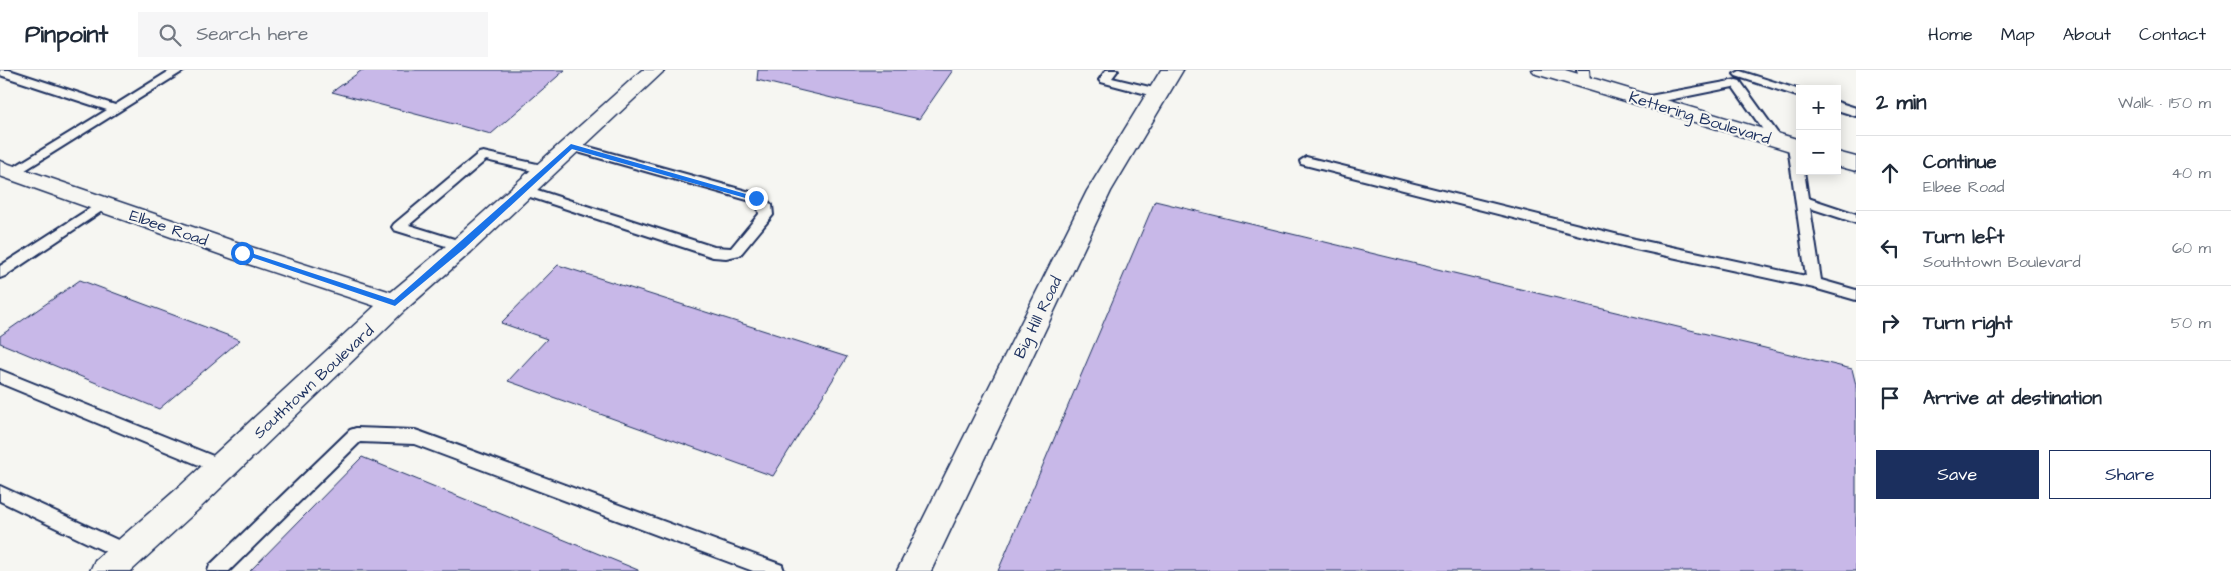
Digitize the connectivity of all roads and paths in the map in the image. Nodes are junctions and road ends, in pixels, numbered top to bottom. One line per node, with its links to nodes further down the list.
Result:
1 (179, 70): 13 (lane)
2 (654, 70): 16 (street, Southtown Boulevard)
3 (1112, 70): 9 (lane)
4 (1172, 70): 9 (street, Big Hill Road)
5 (1543, 70): 7 (street, Kettering Boulevard)
6 (0, 71): 13 (lane)
7 (1584, 76): 11 (street, Kettering Boulevard)
8 (1739, 76): 10 (lane); 11 (lane); 15 (lane)
9 (1158, 93): 37 (street, Big Hill Road)
10 (1796, 93)
11 (1644, 101): 15 (street, Kettering Boulevard)
12 (1841, 107): 14 (lane)
13 (117, 109): 21 (lane)
14 (1856, 112)
15 (1790, 145): 23 (lane)
16 (571, 146): 20 (street, Southtown Boulevard); 22 (lane)
17 (1841, 160): 19 (street)
18 (1306, 162): 28 (lane)
19 (1856, 164)
20 (546, 170): 22 (street, Southtown Boulevard); 26 (lane)
21 (7, 171): 24 (street, Elbee Road)
22 (523, 190): 26 (street, Southtown Boulevard)
23 (1803, 201): 25 (lane); 28 (lane)
24 (103, 204): 27 (lane); 30 (street, Elbee Road)
25 (1856, 218)
26 (462, 246): 30 (street, Southtown Boulevard)
27 (0, 273)
28 (1814, 283): 29 (lane)
29 (1856, 295)
30 (395, 303): 32 (street, Southtown Boulevard)
31 (0, 376): 32 (lane)
32 (222, 467): 34 (street, Southtown Boulevard)
33 (0, 493): 34 (lane)
34 (117, 562)
35 (217, 571): 36 (lane)
36 (775, 571)
37 (914, 571)

